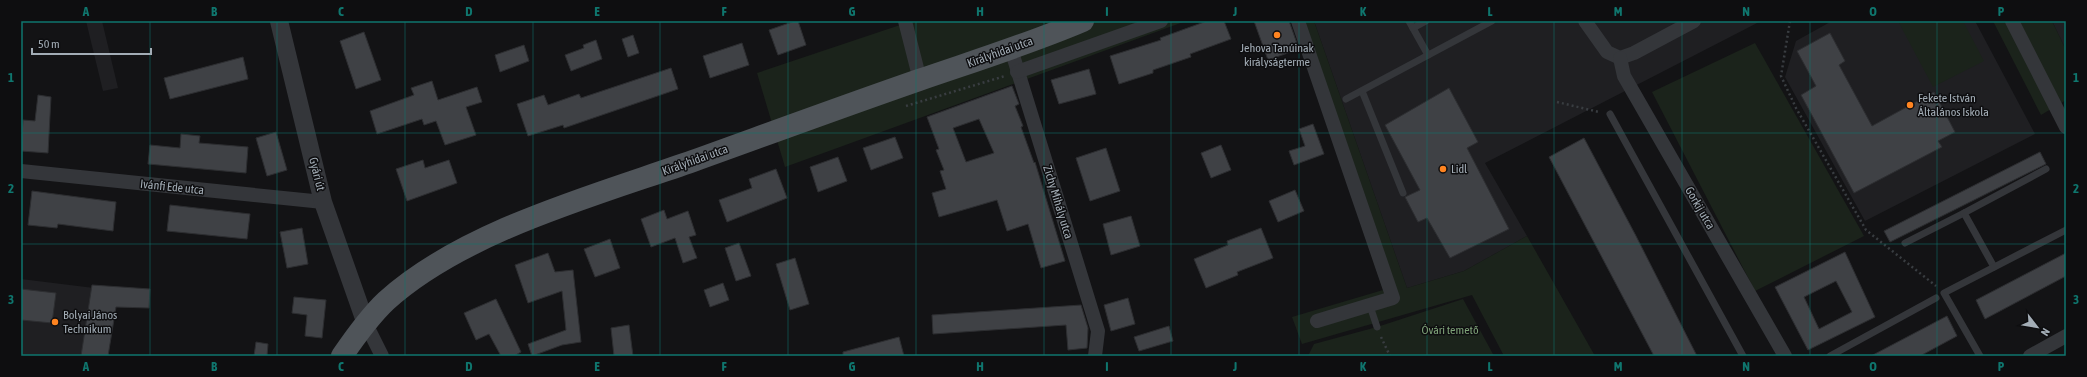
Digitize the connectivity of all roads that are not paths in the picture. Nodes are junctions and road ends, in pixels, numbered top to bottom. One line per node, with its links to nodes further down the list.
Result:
1 (279, 21): 25 (street, Gyári út)
2 (905, 21): 17 (street)
3 (1083, 21): 13 (main road, Királyhidai utca)
4 (1161, 21): 16 (street, Királyhidai utca)
5 (1298, 21): 31 (street)
6 (1409, 21): 12 (lane)
7 (1426, 21): 12 (lane)
8 (1492, 21): 14 (lane)
9 (1585, 21): 15 (street)
10 (1694, 21): 15 (street)
11 (2012, 21): 21 (street)
12 (1413, 28): 14 (lane)
13 (1011, 49): 16 (street, Zichy Mihály utca); 17 (main road, Királyhidai utca)
14 (1428, 55): 18 (lane)
15 (1620, 58): 40 (street, Gorkij utca)
16 (1017, 72): 38 (street, Zichy Mihály utca)
17 (920, 80): 33 (main road, Királyhidai utca)
18 (1362, 91): 19 (lane); 24 (lane)
19 (1346, 99)
20 (1610, 114): 39 (lane)
21 (2064, 118)
22 (2046, 169): 26 (lane)
23 (21, 171): 25 (street, Ivánfi Ede utca)
24 (1403, 193)
25 (323, 202): 33 (street, Gyári út)
26 (1964, 213): 28 (lane); 29 (lane)
27 (2066, 230): 29 (lane)
28 (1905, 243)
29 (1994, 268): 42 (lane)
30 (1936, 298): 41 (lane)
31 (1370, 306): 32 (street); 34 (lane)
32 (1317, 321)
33 (366, 324): 36 (main road, Királyhidai utca); 37 (street)
34 (1377, 327)
35 (2066, 336): 43 (street)
36 (342, 356)
37 (382, 356)
38 (1094, 356)
39 (1743, 356)
40 (1785, 356)
41 (1830, 356)
42 (1980, 356)
43 (2030, 356)

